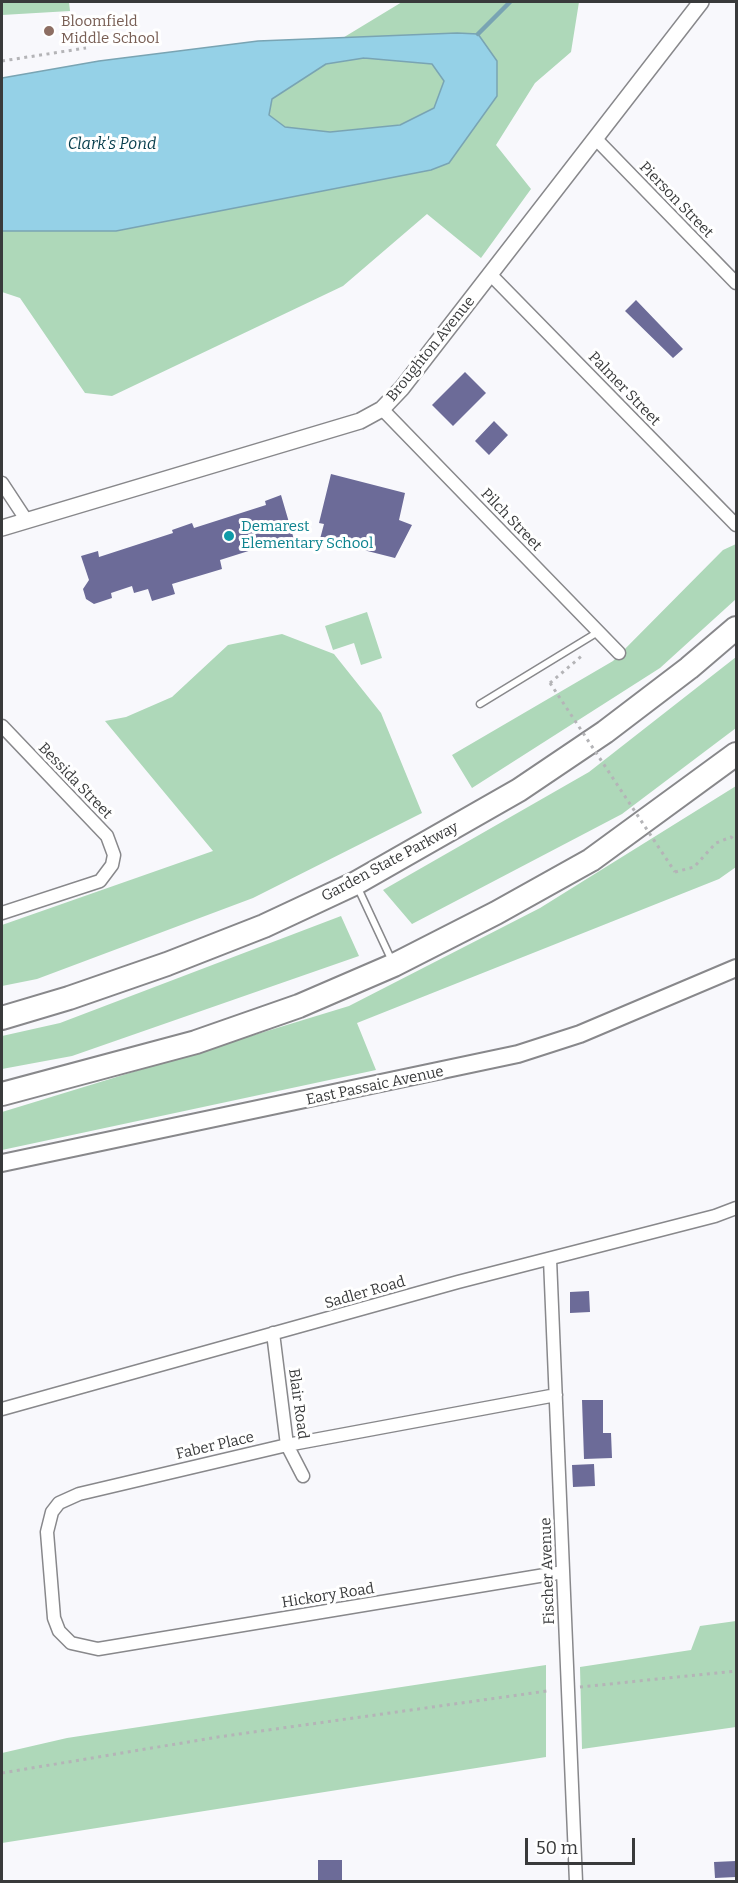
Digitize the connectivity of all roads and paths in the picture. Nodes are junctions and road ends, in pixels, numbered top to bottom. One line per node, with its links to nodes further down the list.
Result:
1 (701, 2): 4 (street, Broughton Avenue)
2 (86, 48): 3 (path)
3 (2, 61)
4 (595, 138): 5 (street, Broughton Avenue); 6 (street, Pierson Street)
5 (490, 274): 7 (street, Broughton Avenue); 10 (street, Palmer Street)
6 (736, 283)
7 (382, 409): 9 (street, Broughton Avenue); 13 (street, Pilch Street)
8 (2, 483): 9 (street)
9 (27, 521): 11 (street, Broughton Avenue)
10 (736, 525)
11 (2, 528)
12 (736, 628): 19 (highway, Garden State Parkway)
13 (601, 634): 14 (street, Pilch Street); 15 (lane); 18 (path, bridge)
14 (619, 653)
15 (480, 704)
16 (2, 726): 20 (street, Bessida Street)
17 (736, 754): 21 (highway)
18 (736, 841)
19 (356, 883): 21 (lane); 23 (highway, Garden State Parkway)
20 (2, 913)
21 (394, 965): 24 (highway)
22 (736, 968): 25 (main road, East Passaic Avenue)
23 (2, 1018)
24 (2, 1094)
25 (2, 1163)
26 (736, 1208): 27 (street, Sadler Road)
27 (550, 1259): 28 (street, Sadler Road); 29 (street, Fischer Avenue)
28 (273, 1334): 30 (street, Sadler Road); 31 (street, Blair Road)
29 (556, 1395): 31 (street, Faber Place); 33 (street, Fischer Avenue)
30 (2, 1409)
31 (287, 1445): 32 (street, Blair Road); 34 (street, Faber Place)
32 (303, 1476)
33 (563, 1572): 34 (street, Hickory Road); 39 (street, Fischer Avenue)
34 (98, 1649)
35 (736, 1671): 36 (path)
36 (575, 1688)
37 (547, 1691): 38 (path)
38 (2, 1773)
39 (576, 1881)

